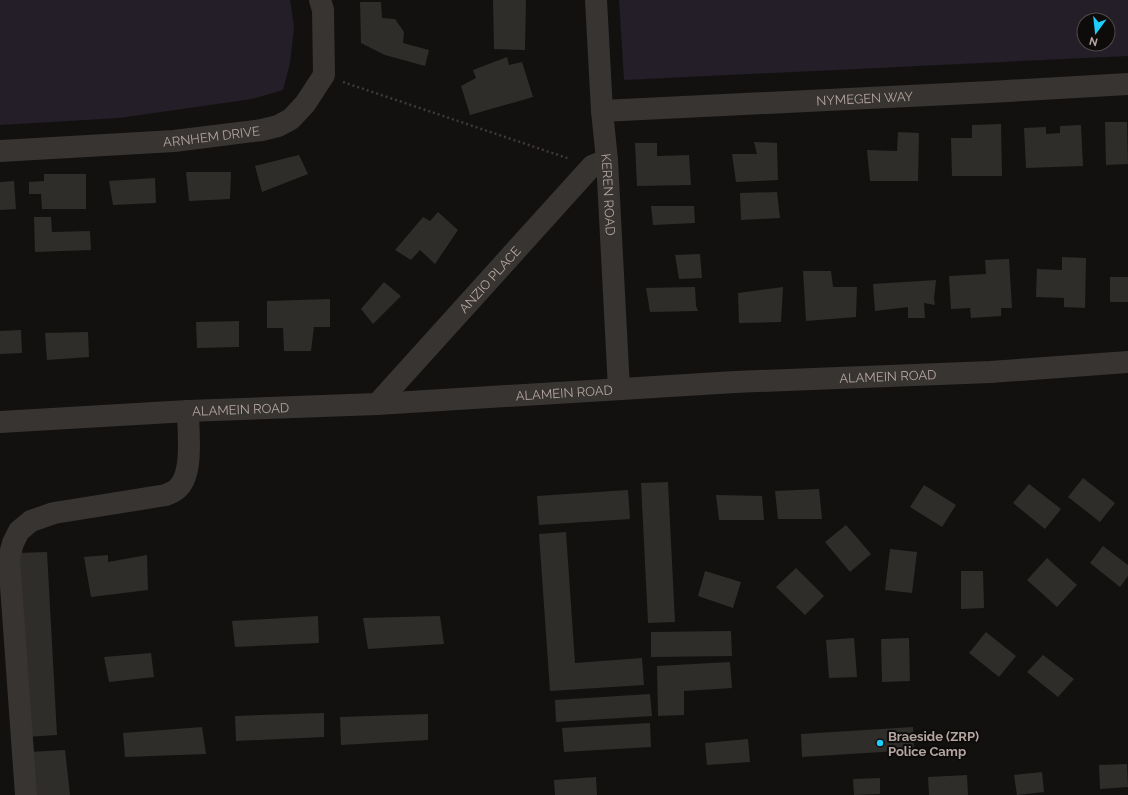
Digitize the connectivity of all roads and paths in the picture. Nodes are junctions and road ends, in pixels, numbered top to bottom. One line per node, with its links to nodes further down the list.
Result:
1 (320, 0): 3 (street)
2 (596, 0): 5 (street, KEREN ROAD)
3 (324, 75): 6 (street, ARNHEM DRIVE); 7 (path)
4 (1128, 84): 5 (street, NYMEGEN WAY)
5 (602, 111): 7 (street, KEREN ROAD)
6 (0, 151)
7 (600, 163): 9 (street, KEREN ROAD); 10 (street, ANZIO PLACE)
8 (1128, 362): 9 (street, ALAMEIN ROAD)
9 (619, 389): 10 (street, ALAMEIN ROAD)
10 (377, 404): 11 (street, ALAMEIN ROAD)
11 (188, 411): 12 (street, ALAMEIN ROAD); 13 (street)
12 (0, 422)
13 (26, 795)

